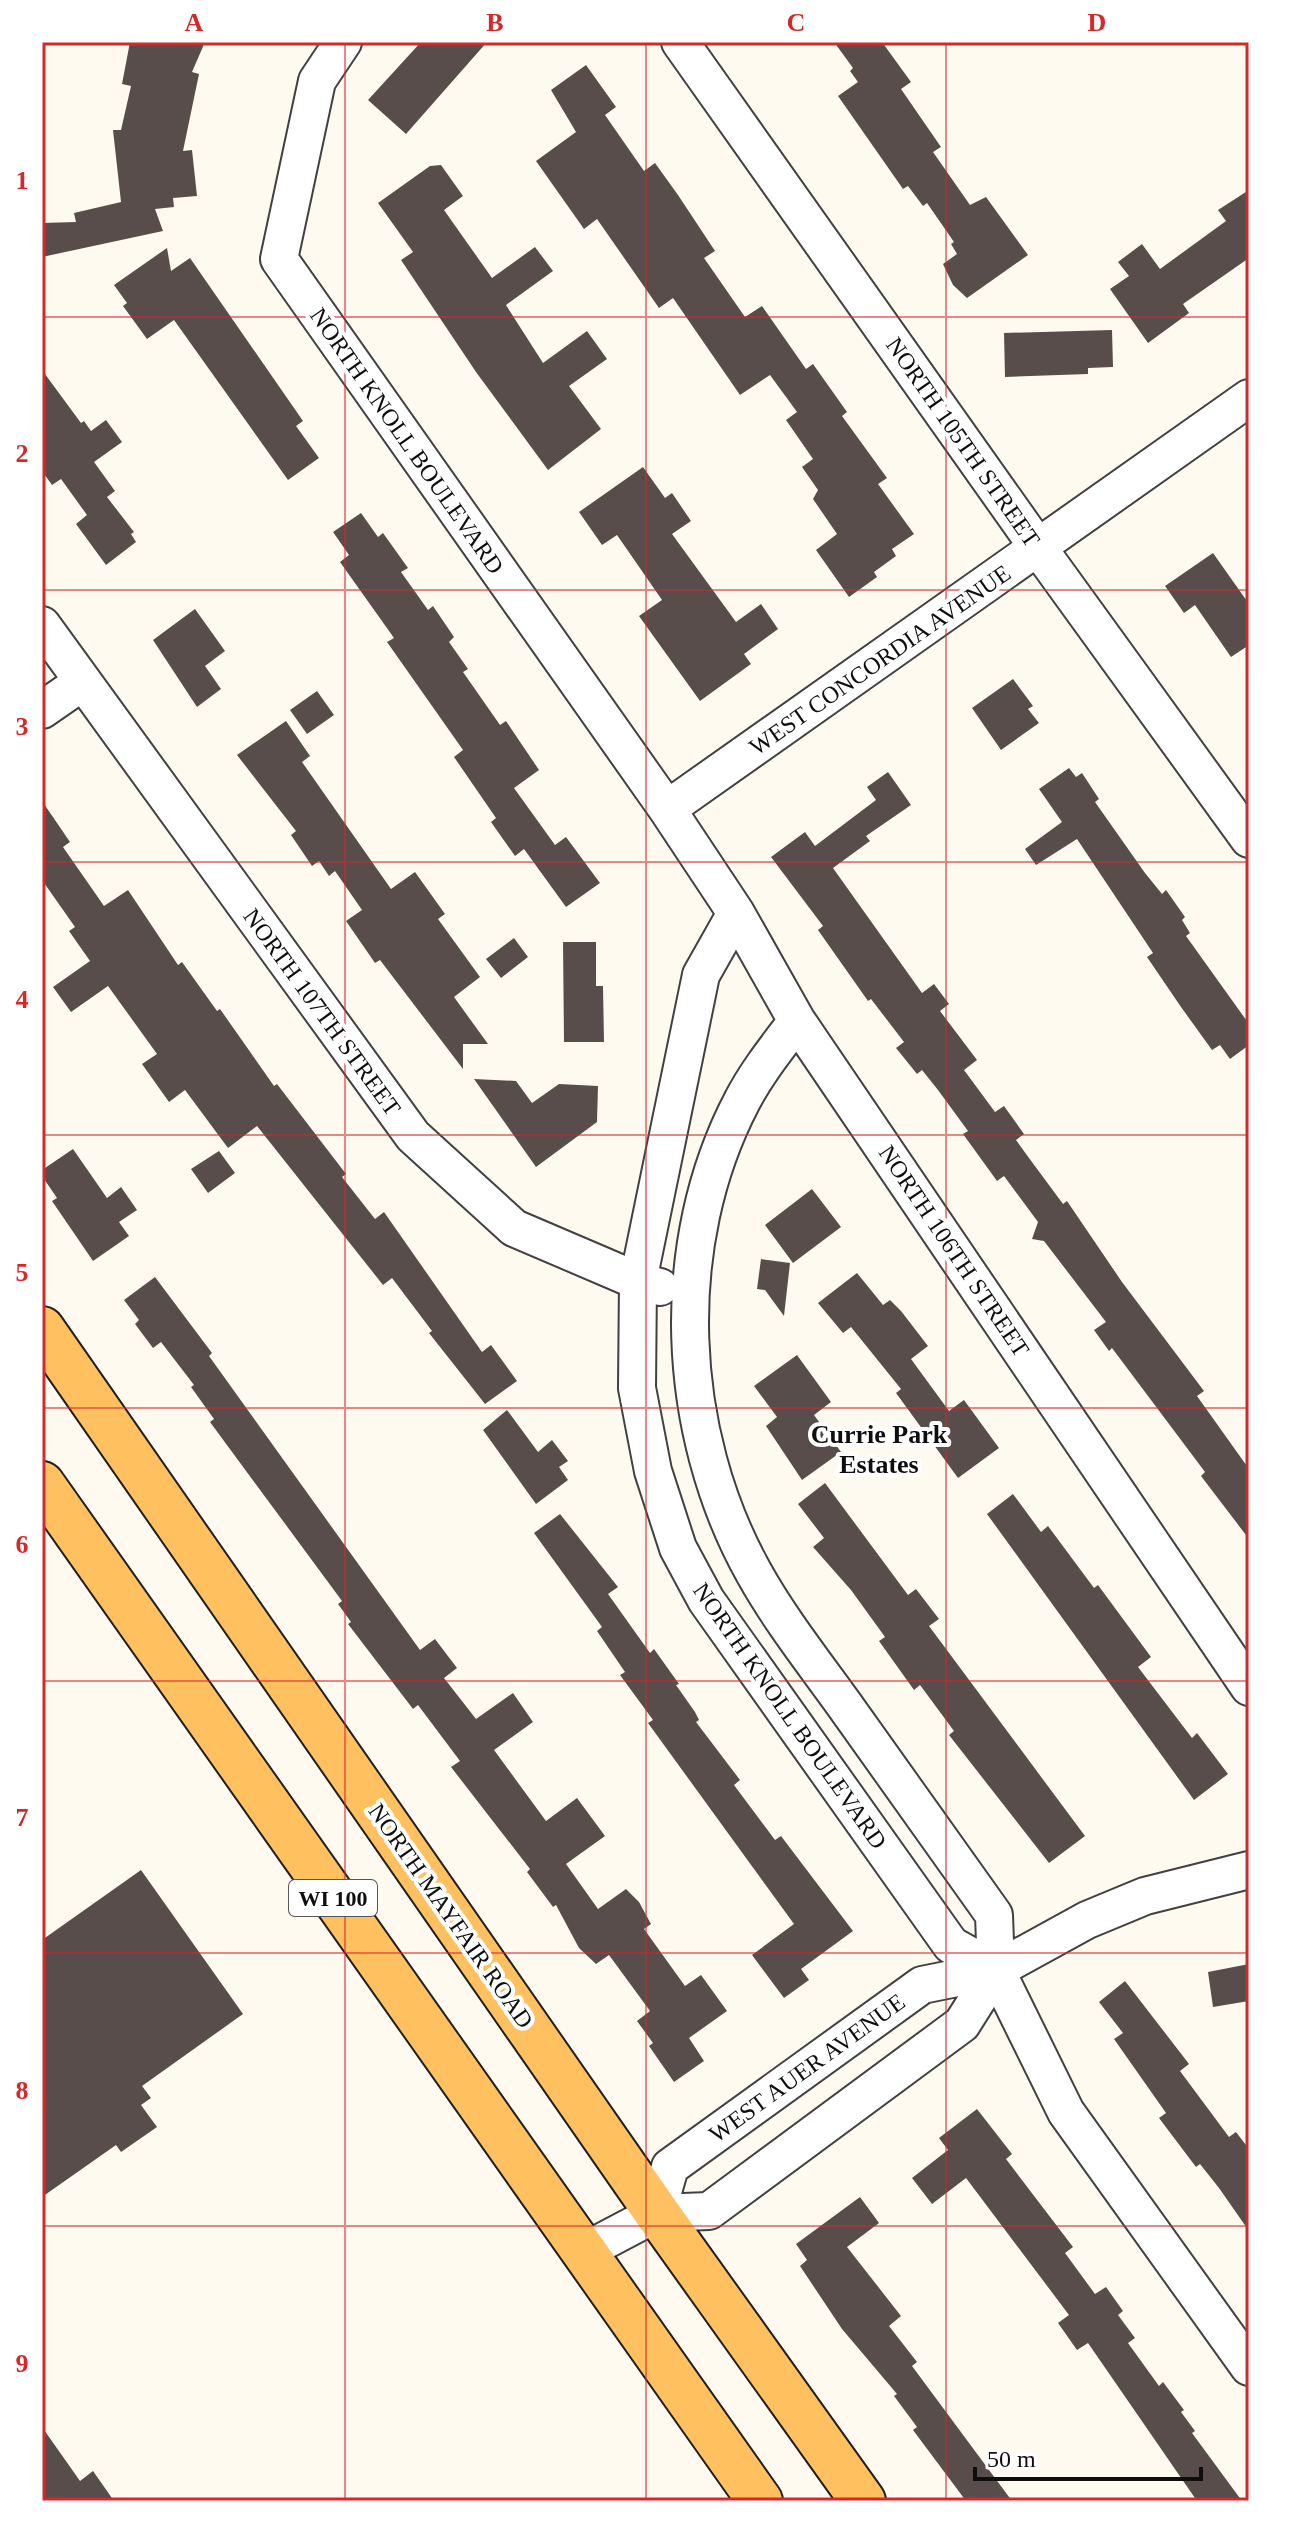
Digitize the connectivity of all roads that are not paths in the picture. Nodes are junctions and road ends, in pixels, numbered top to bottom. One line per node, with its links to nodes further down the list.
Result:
1 (343, 42): 8 (street, NORTH KNOLL BOULEVARD)
2 (680, 42): 4 (street, NORTH 105TH STREET)
3 (1249, 398): 4 (street, WEST CONCORDIA AVENUE)
4 (1039, 549): 8 (street, WEST CONCORDIA AVENUE); 9 (street, NORTH 105TH STREET)
5 (42, 625): 6 (street, NORTH 107TH STREET)
6 (81, 683): 7 (street); 12 (street, NORTH 107TH STREET)
7 (42, 710)
8 (667, 809): 10 (street, NORTH 106TH STREET)
9 (1249, 839)
10 (736, 913): 11 (street, NORTH 106TH STREET); 12 (street, NORTH KNOLL BOULEVARD)
11 (797, 1021): 13 (street, NORTH KNOLL BOULEVARD); 16 (street, NORTH 106TH STREET)
12 (638, 1281): 13 (street, NORTH 107TH STREET); 18 (street, NORTH KNOLL BOULEVARD)
13 (689, 1294): 18 (street, NORTH KNOLL BOULEVARD)
14 (42, 1329): 19 (main road, NORTH MAYFAIR ROAD)
15 (42, 1484): 20 (main road, WI 100)
16 (1249, 1687)
17 (1249, 1870): 18 (street, WEST AUER AVENUE)
18 (996, 1970): 19 (street, WEST AUER AVENUE); 19 (street, WEST AUER AVENUE); 21 (street, NORTH KNOLL BOULEVARD)
19 (657, 2213): 20 (street, WEST AUER AVENUE); 23 (main road, NORTH MAYFAIR ROAD)
20 (583, 2252): 22 (main road, WI 100)
21 (1249, 2367)
22 (760, 2501)
23 (863, 2501)

